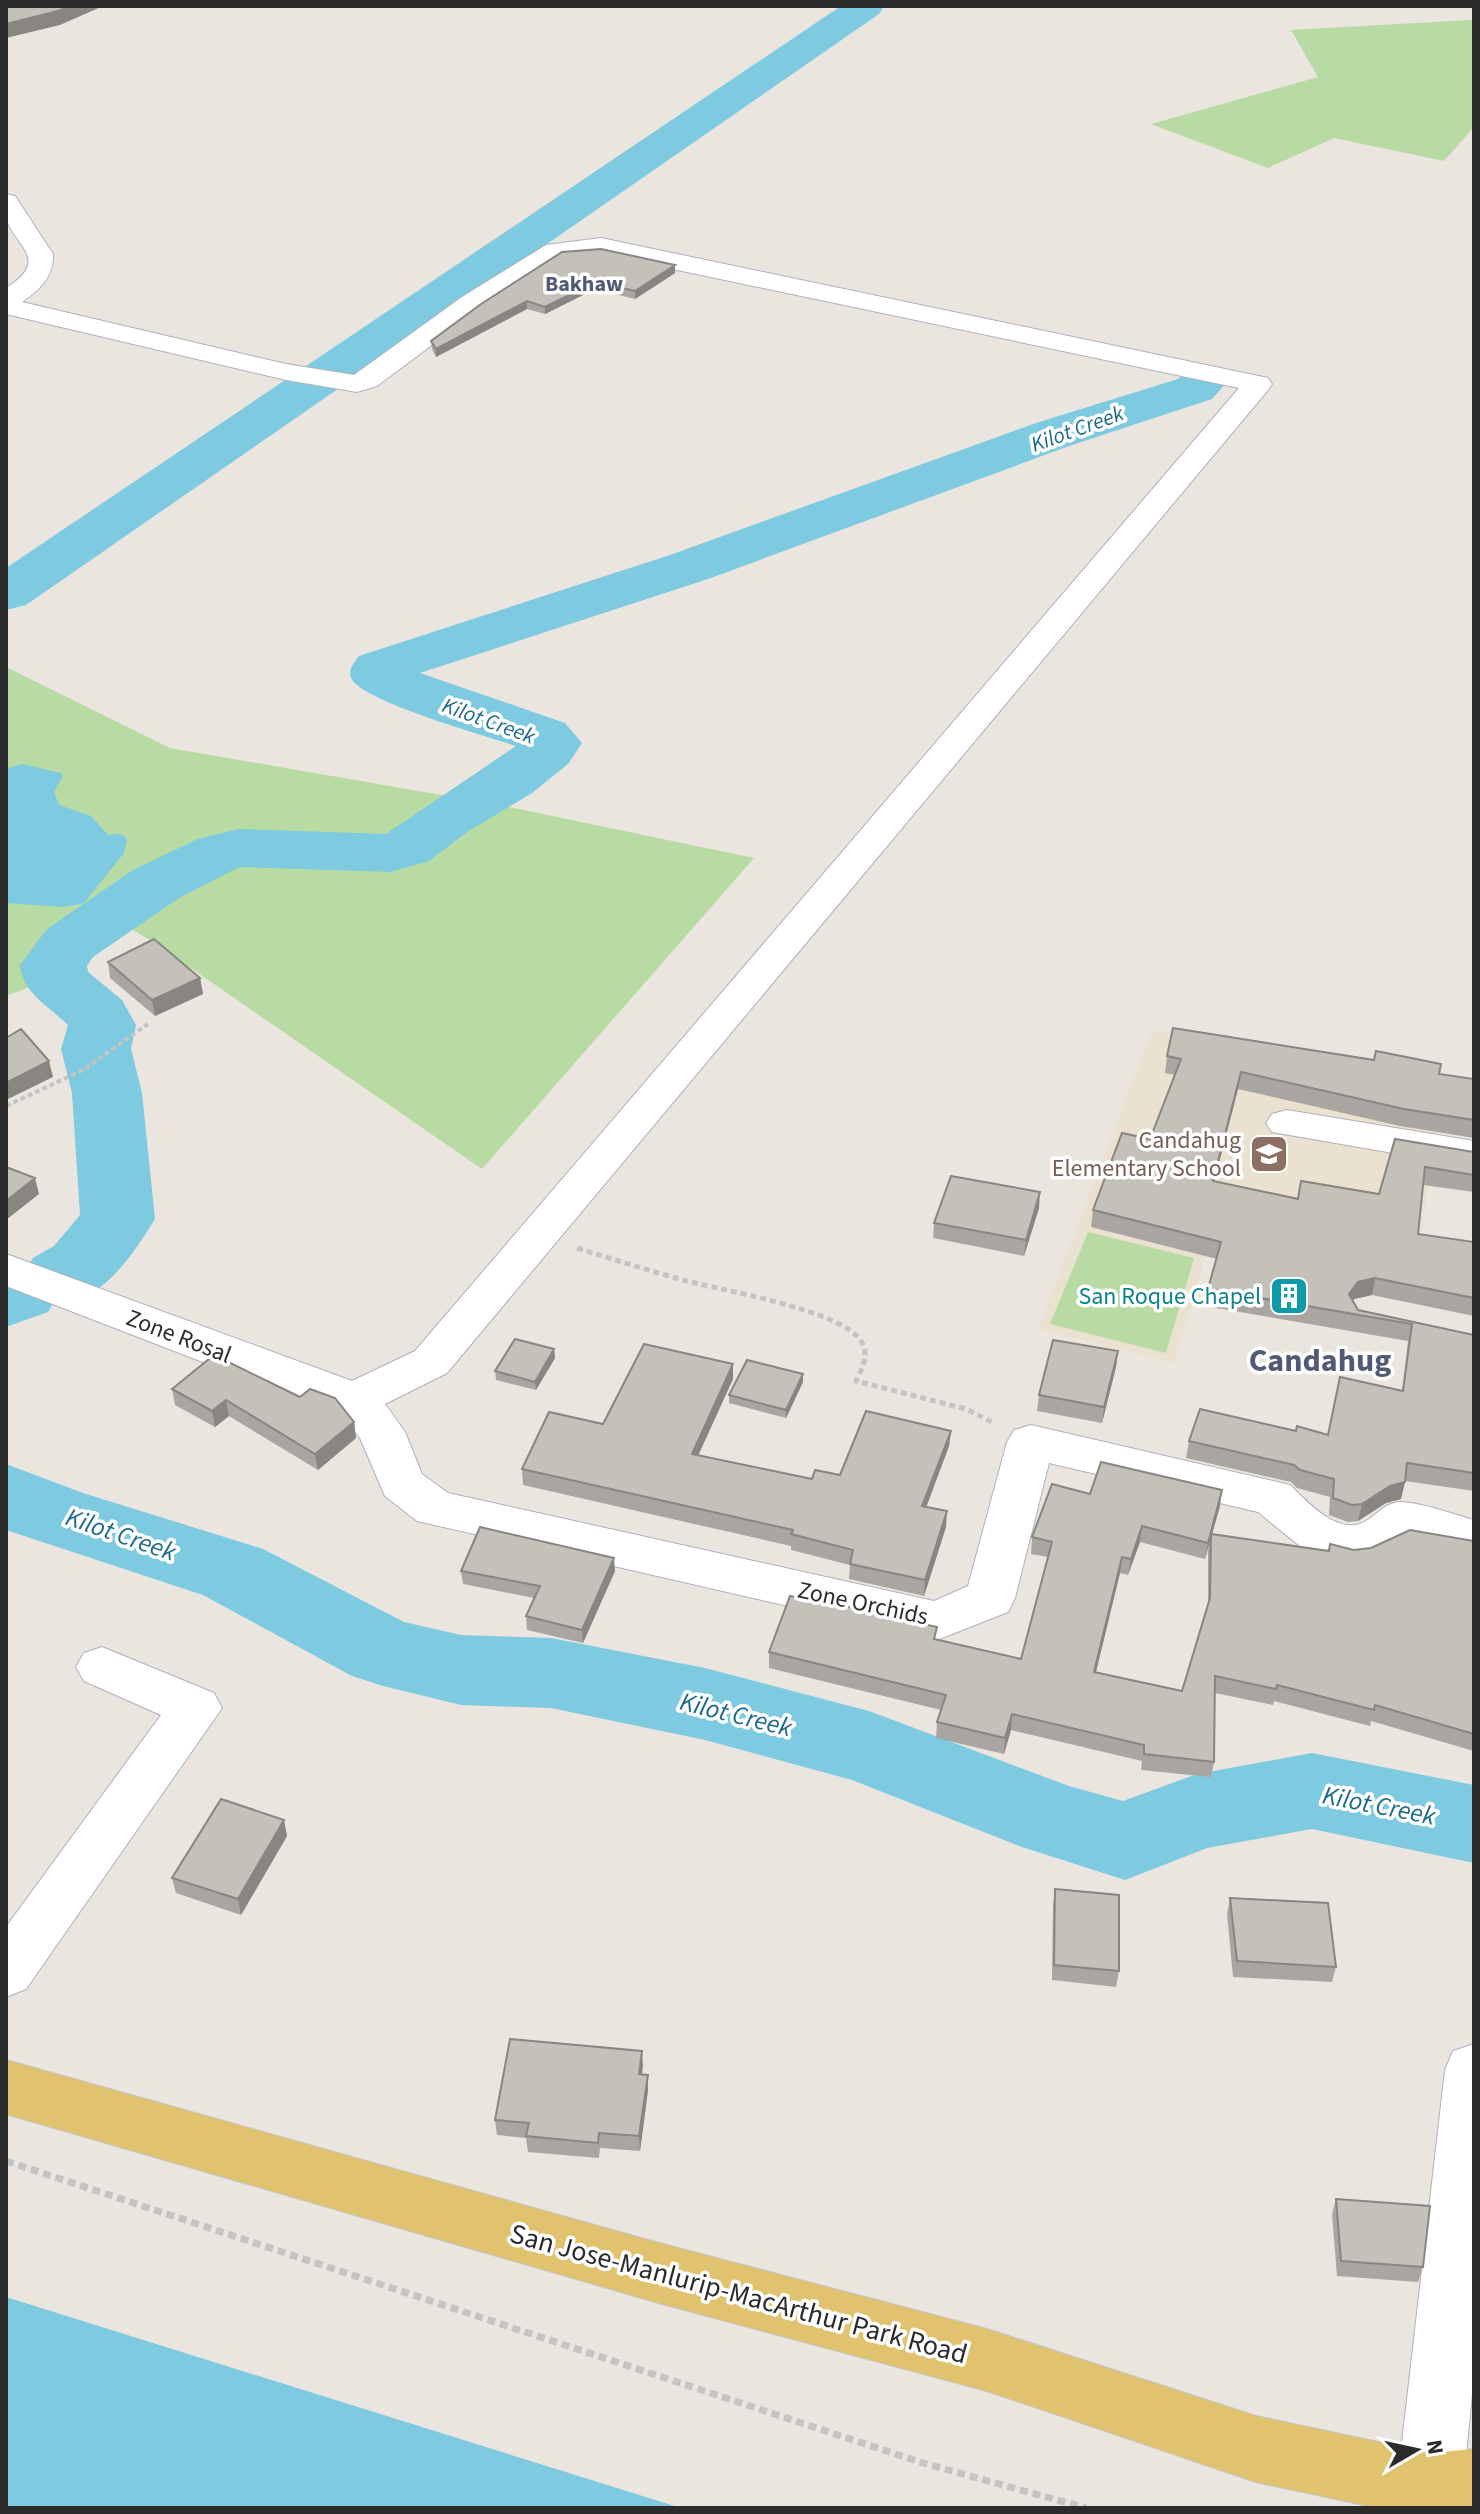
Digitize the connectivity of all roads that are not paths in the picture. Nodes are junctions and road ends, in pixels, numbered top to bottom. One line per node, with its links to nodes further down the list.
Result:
1 (6, 201): 2 (street)
2 (6, 303): 6 (street)
3 (1287, 1123): 4 (street)
4 (1474, 1154)
5 (6, 1269): 6 (street, Zone Rosal)
6 (355, 1399): 7 (street, Zone Orchids)
7 (1474, 1538)
8 (102, 1667): 9 (street)
9 (6, 1972)
10 (1474, 2070): 12 (street)
11 (6, 2087): 12 (main road, San Jose-Manlurip-MacArthur Park Road)
12 (1452, 2484)

